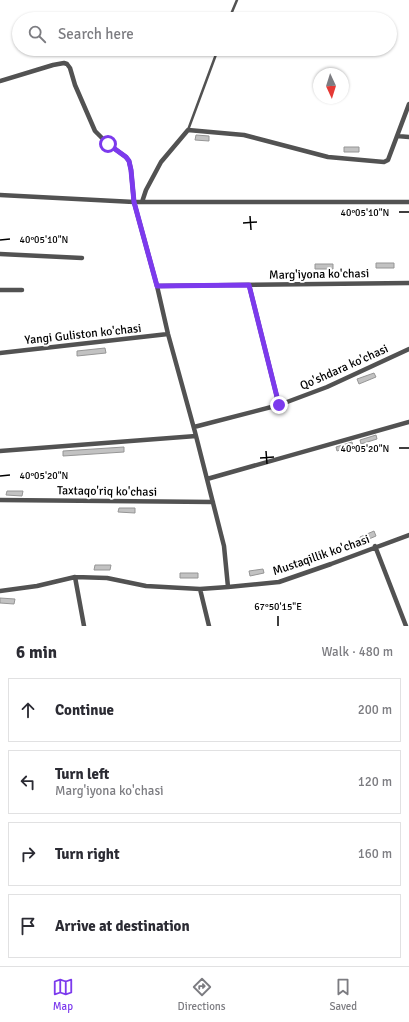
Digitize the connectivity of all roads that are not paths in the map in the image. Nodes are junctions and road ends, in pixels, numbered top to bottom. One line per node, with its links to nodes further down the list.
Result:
1 (236, 0): 2 (lane)
2 (232, 12)
3 (215, 56): 6 (lane)
4 (0, 80): 10 (street)
5 (409, 104): 7 (street)
6 (188, 130): 7 (street); 11 (street)
7 (397, 136): 8 (street)
8 (409, 137)
9 (0, 195): 10 (street)
10 (134, 202): 11 (street); 17 (street)
11 (142, 202): 12 (street)
12 (409, 202)
13 (0, 254): 14 (street)
14 (82, 258)
15 (409, 283): 16 (street, Marg'iyona ko'chasi)
16 (249, 285): 17 (street, Marg'iyona ko'chasi); 23 (street)
17 (157, 286): 20 (street)
18 (0, 290): 19 (street)
19 (22, 290)
20 (168, 334): 22 (street, Yangi Guliston ko'chasi); 25 (street)
21 (409, 349): 23 (street, Qo'shdara ko'chasi)
22 (0, 354)
23 (279, 405): 25 (street, Qo'shdara ko'chasi)
24 (409, 422): 28 (street)
25 (194, 427): 26 (street)
26 (196, 436): 27 (street); 28 (street)
27 (0, 451)
28 (207, 479): 30 (street)
29 (0, 500): 30 (street, Taxtaqo'riq ko'chasi)
30 (213, 502): 34 (street)
31 (409, 534): 32 (street, Mustaqillik ko'chasi)
32 (375, 546): 34 (street, Mustaqillik ko'chasi); 39 (street)
33 (75, 577): 35 (street, Mustaqillik ko'chasi); 36 (street, Mustaqillik ko'chasi); 37 (street)
34 (228, 587): 35 (street, Mustaqillik ko'chasi)
35 (200, 588): 38 (street)
36 (0, 591)
37 (84, 626)
38 (209, 626)
39 (406, 626)

